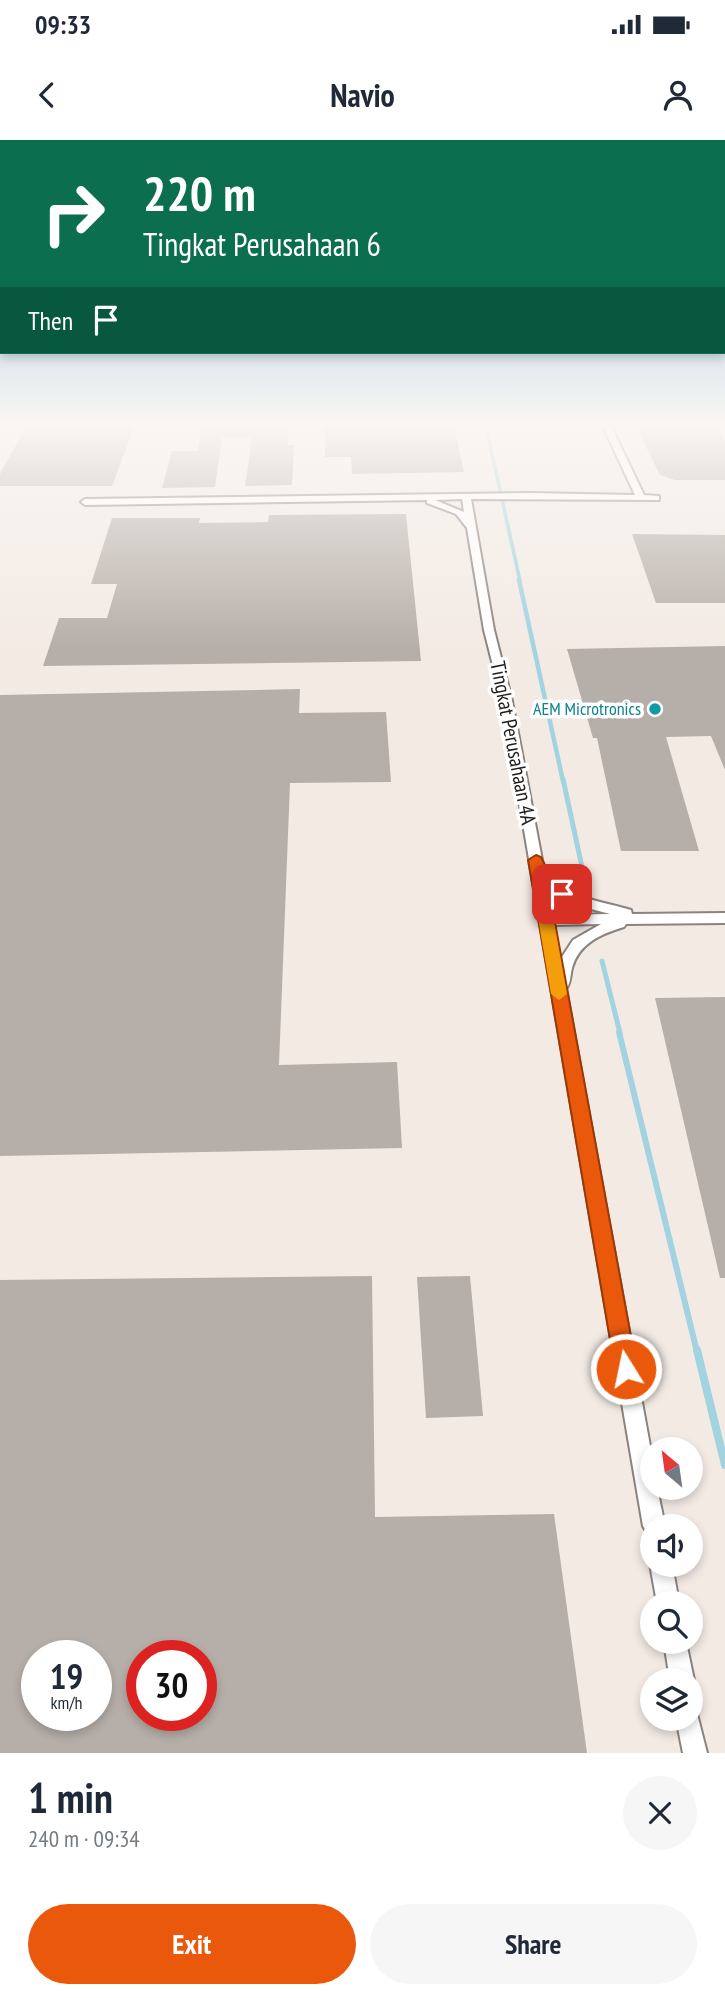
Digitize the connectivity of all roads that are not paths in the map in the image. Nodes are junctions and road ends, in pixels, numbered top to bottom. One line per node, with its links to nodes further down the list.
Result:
1 (453, 497): 4 (street)
2 (466, 497): 8 (street, Tingkat Perusahaan 4A)
3 (543, 497): 5 (street)
4 (417, 498): 7 (street); 8 (street)
5 (641, 498): 6 (street)
6 (656, 498)
7 (85, 502)
8 (470, 527): 9 (street, Tingkat Perusahaan 4A)
9 (536, 860): 11 (street); 12 (street, Tingkat Perusahaan 4A)
10 (725, 918): 11 (street)
11 (651, 919): 12 (street); 13 (street)
12 (546, 920): 13 (street, Tingkat Perusahaan 4A)
13 (561, 1005): 14 (street, Tingkat Perusahaan 4A)
14 (652, 1514)
15 (691, 1731): 16 (street)
16 (695, 1753)

